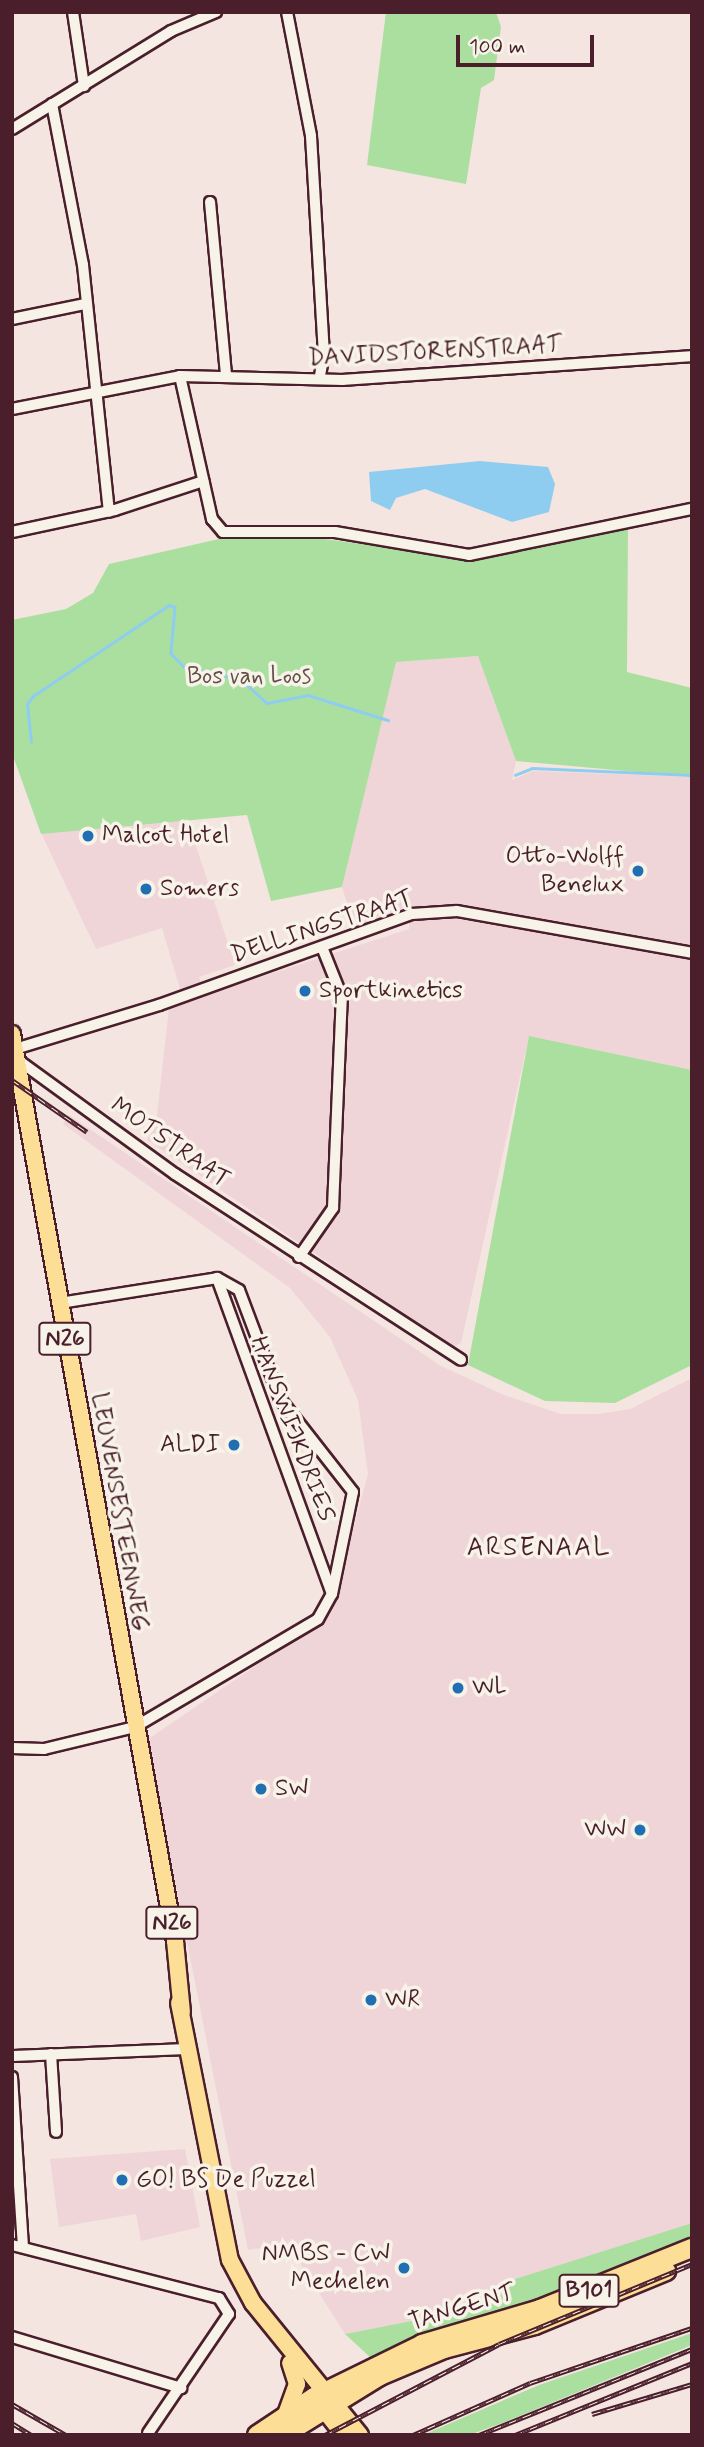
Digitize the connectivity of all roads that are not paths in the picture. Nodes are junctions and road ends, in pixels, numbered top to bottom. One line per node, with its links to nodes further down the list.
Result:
1 (73, 12): 4 (street)
2 (216, 12): 4 (street)
3 (287, 12): 11 (street)
4 (84, 86): 5 (street)
5 (52, 104): 6 (street); 8 (street)
6 (12, 129)
7 (210, 202): 13 (street)
8 (85, 304): 9 (street); 14 (street)
9 (12, 319)
10 (692, 356): 11 (street, DAVIDSTORENSTRAAT)
11 (320, 375): 13 (street, DAVIDSTORENSTRAAT)
12 (180, 376): 13 (street, DAVIDSTORENSTRAAT); 14 (street, DAVIDSTORENSTRAAT); 16 (street)
13 (226, 376)
14 (96, 393): 15 (street, DAVIDSTORENSTRAAT); 18 (street)
15 (12, 409)
16 (204, 481): 17 (street); 18 (street)
17 (692, 509)
18 (109, 512): 19 (street)
19 (12, 532)
20 (322, 947): 21 (street, DELLINGSTRAAT); 22 (street, DELLINGSTRAAT); 23 (street)
21 (692, 953)
22 (15, 1047): 23 (street, MOTSTRAAT); 25 (main road, LEUVENSESTEENWEG / N26)
23 (299, 1258): 26 (street, MOTSTRAAT)
24 (217, 1278): 25 (street); 27 (street, HANSWIJKDRIES); 27 (street, HANSWIJKDRIES)
25 (60, 1303): 28 (main road, LEUVENSESTEENWEG / N26)
26 (461, 1360)
27 (332, 1594): 28 (street, HANSWIJKDRIES)
28 (135, 1727): 29 (street, HANSWIJKDRIES); 30 (main road, LEUVENSESTEENWEG / N26)
29 (12, 1748)
30 (188, 2049): 31 (street); 35 (main road, LEUVENSESTEENWEG / N26)
31 (51, 2054): 32 (street); 34 (street)
32 (12, 2056)
33 (12, 2077): 36 (street)
34 (56, 2132)
35 (220, 2228): 40 (main road, LEUVENSESTEENWEG / N26); 42 (main road, LEUVENSESTEENWEG / N26)
36 (18, 2246): 41 (street)
37 (692, 2248): 42 (highway, TANGENT / B101)
38 (692, 2260): 42 (highway, TANGENT / B101)
39 (12, 2337): 41 (street)
40 (290, 2363): 42 (main road, LEUVENSESTEENWEG / N26); 43 (main road)
41 (181, 2388): 44 (street)
42 (324, 2400): 43 (highway, TANGENT / B101); 46 (main road, LEUVENSESTEENWEG / N26); 47 (main road, LEUVENSESTEENWEG / N26)
43 (285, 2426): 45 (highway, TANGENT / B101)
44 (148, 2433)
45 (257, 2435)
46 (344, 2435)
47 (359, 2435)

